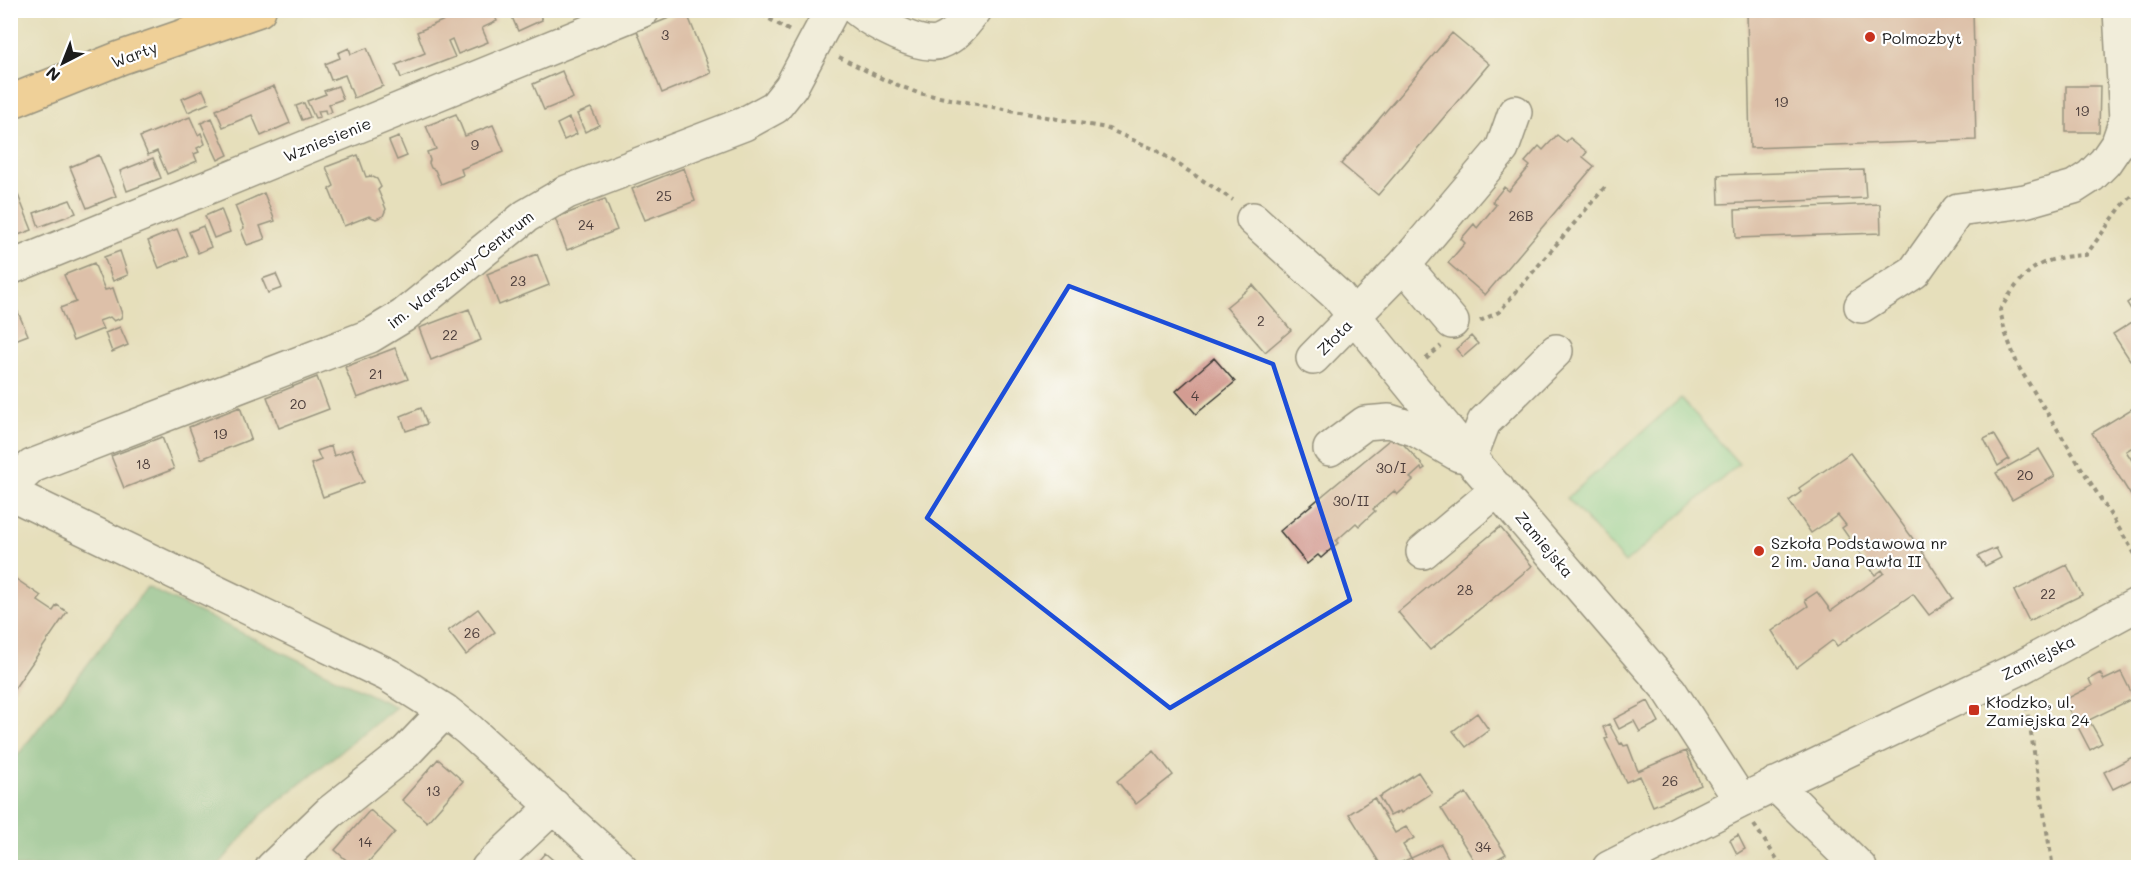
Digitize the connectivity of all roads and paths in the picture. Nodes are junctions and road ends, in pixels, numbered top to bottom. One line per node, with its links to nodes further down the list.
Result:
1 (259, 10): 10 (main road, Warty)
2 (643, 10): 16 (street, Wzniesienie)
3 (754, 10): 8 (path)
4 (832, 10): 9 (street, im. Warszawy-Centrum)
5 (858, 10): 6 (street)
6 (975, 10)
7 (2120, 10): 18 (street)
8 (773, 21)
9 (815, 45): 14 (path); 25 (street, im. Warszawy-Centrum)
10 (10, 102)
11 (1515, 112): 15 (street, Złota)
12 (1605, 187): 19 (path)
13 (2139, 190): 29 (path)
14 (1253, 219): 17 (street, Zamiejska)
15 (1404, 265): 17 (street, Złota); 19 (street)
16 (10, 268)
17 (1346, 306): 21 (street, Złota); 22 (street, Zamiejska)
18 (1861, 306)
19 (1455, 330): 22 (path)
20 (1556, 351): 24 (street)
21 (1313, 358)
22 (1405, 377): 24 (street, Zamiejska)
23 (1330, 449): 24 (street)
24 (1470, 458): 26 (street, Zamiejska)
25 (10, 488)
26 (1498, 489): 28 (street); 34 (street, Zamiejska)
27 (10, 494): 32 (street)
28 (1423, 552)
29 (2139, 558)
30 (2139, 604): 31 (street, Zamiejska)
31 (2016, 670): 33 (street, Zamiejska); 42 (path)
32 (445, 711): 35 (street); 36 (street)
33 (1775, 784): 34 (street, Zamiejska); 41 (street)
34 (1740, 802): 39 (street, Zamiejska); 40 (path)
35 (554, 806): 37 (street); 38 (street)
36 (272, 867)
37 (488, 867)
38 (621, 867)
39 (1609, 867)
40 (1785, 867)
41 (1860, 867)
42 (2053, 867)

